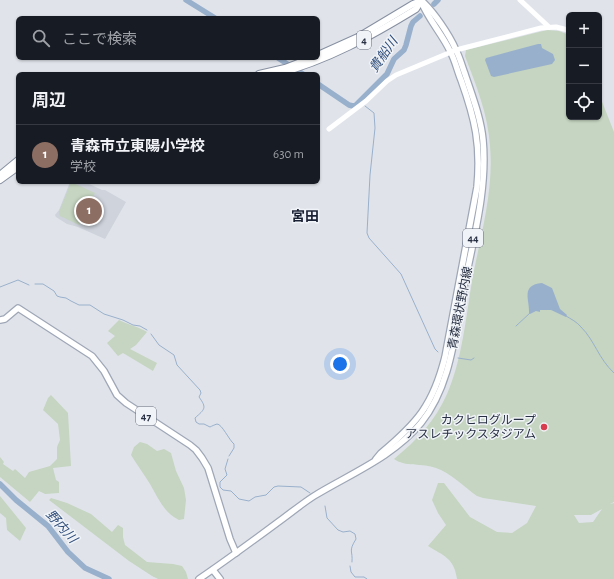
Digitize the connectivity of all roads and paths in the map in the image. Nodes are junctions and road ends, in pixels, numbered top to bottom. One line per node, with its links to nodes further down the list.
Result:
1 (422, 0): 5 (main road, 青森環状野内線 / 44); 6 (highway, 4); 7 (highway, 4)
2 (520, 0): 3 (street)
3 (549, 27): 4 (street); 5 (street)
4 (566, 30)
5 (453, 51): 14 (street); 20 (main road, 青森環状野内線 / 44)
6 (320, 55)
7 (320, 59)
8 (307, 60): 10 (highway, 4)
9 (316, 60): 10 (highway, 4)
10 (296, 66): 11 (highway, 4)
11 (287, 69): 12 (highway, 4); 13 (highway, 4)
12 (271, 72)
13 (281, 72)
14 (329, 129)
15 (16, 162): 17 (highway)
16 (16, 168): 18 (highway)
17 (0, 175)
18 (0, 180)
19 (0, 320): 20 (main road, 47)
20 (236, 552): 21 (main road, 44)
21 (213, 570): 22 (main road, 44); 23 (main road)
22 (199, 579)
23 (220, 579)

